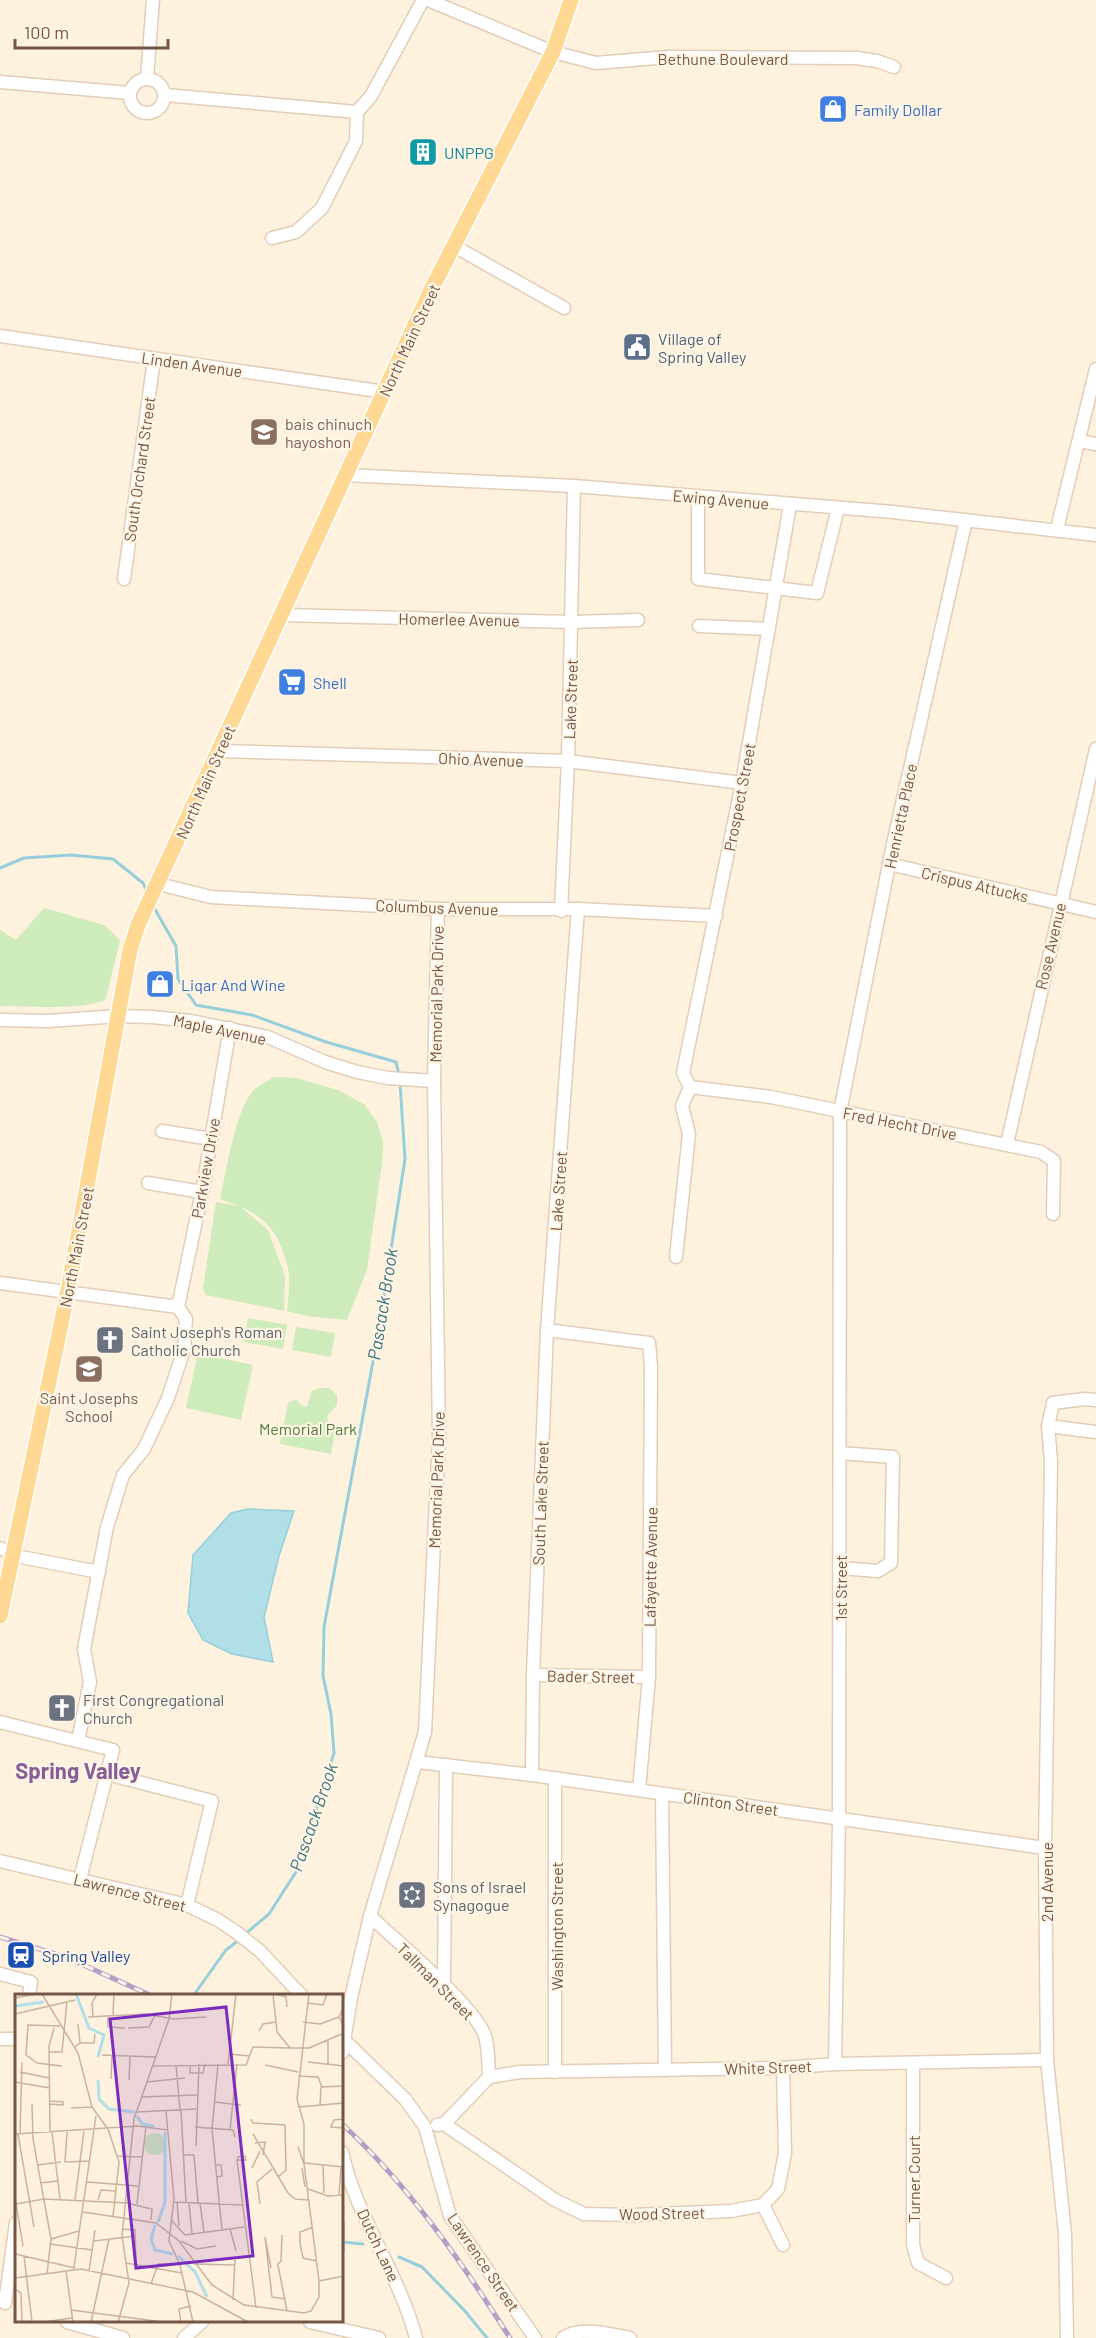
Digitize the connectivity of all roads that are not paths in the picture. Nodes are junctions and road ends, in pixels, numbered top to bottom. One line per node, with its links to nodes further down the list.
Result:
1 (153, 0): 7 (street)
2 (423, 0): 11 (street)
3 (428, 0): 5 (street, Bethune Boulevard)
4 (571, 0): 5 (main road, North Main Street)
5 (553, 52): 6 (street, Bethune Boulevard); 13 (main road, North Main Street)
6 (894, 67)
7 (147, 78): 9 (street); 10 (street)
8 (0, 82): 9 (street)
9 (130, 93): 10 (street)
10 (165, 95): 11 (street)
11 (357, 112): 12 (street)
12 (272, 238)
13 (454, 246): 14 (street); 18 (main road, North Main Street)
14 (564, 308)
15 (0, 336): 16 (street, Linden Avenue)
16 (154, 358): 18 (street, Linden Avenue); 29 (street, South Orchard Street)
17 (1096, 369): 19 (street)
18 (385, 392): 21 (main road, North Main Street)
19 (1079, 441): 20 (street); 27 (street)
20 (1096, 444)
21 (346, 475): 22 (street, Ewing Avenue); 31 (main road, North Main Street)
22 (574, 486): 23 (street, Ewing Avenue); 33 (street, Lake Street)
23 (698, 497): 24 (street, Ewing Avenue); 30 (street)
24 (790, 505): 25 (street, Ewing Avenue); 30 (street, Prospect Street)
25 (838, 508): 26 (street, Ewing Avenue); 30 (street)
26 (966, 520): 27 (street, Ewing Avenue); 40 (street, Henrietta Place)
27 (1057, 529): 28 (street, Ewing Avenue)
28 (1096, 535)
29 (124, 579)
30 (775, 588): 35 (street, Prospect Street)
31 (281, 615): 33 (street, Homerlee Avenue); 37 (main road, North Main Street)
32 (638, 620): 33 (street, Homerlee Avenue)
33 (572, 622): 38 (street, Lake Street)
34 (699, 626): 35 (street)
35 (769, 629): 39 (street, Prospect Street)
36 (1096, 749): 42 (street, Rose Avenue)
37 (219, 751): 38 (street, Ohio Avenue); 41 (main road, North Main Street)
38 (568, 761): 39 (street, Ohio Avenue); 45 (street, Lake Street)
39 (742, 783): 47 (street, Prospect Street)
40 (889, 864): 42 (street, Crispus Attucks); 53 (street, Henrietta Place)
41 (157, 889): 43 (street, Columbus Avenue); 48 (main road, North Main Street)
42 (1060, 904): 46 (street, Crispus Attucks); 56 (street, Rose Avenue)
43 (438, 909): 45 (street, Columbus Avenue); 51 (street, Memorial Park Drive)
44 (578, 909): 45 (street, Columbus Avenue); 47 (street, Columbus Avenue); 64 (street, Lake Street)
45 (561, 911)
46 (1096, 912)
47 (716, 916): 52 (street, Prospect Street)
48 (119, 1016): 49 (street, Maple Avenue); 50 (street, Maple Avenue); 62 (main road, North Main Street)
49 (0, 1020)
50 (230, 1029): 51 (street, Maple Avenue); 55 (street, Parkview Drive)
51 (434, 1081): 77 (street, Memorial Park Drive)
52 (690, 1087): 53 (street, Fred Hecht Drive); 60 (street, Prospect Street)
53 (840, 1112): 56 (street, Fred Hecht Drive); 68 (street, 1st Street)
54 (162, 1131): 55 (street)
55 (211, 1139): 58 (street, Parkview Drive)
56 (1007, 1144): 59 (street, Fred Hecht Drive)
57 (148, 1183): 58 (street)
58 (202, 1192): 63 (street, Parkview Drive)
59 (1053, 1214)
60 (676, 1257)
61 (0, 1283): 62 (street)
62 (68, 1291): 63 (street); 69 (main road, North Main Street)
63 (178, 1307): 71 (street)
64 (547, 1330): 73 (street, South Lake Street); 74 (street, Lafayette Avenue)
65 (1096, 1400): 66 (street)
66 (1048, 1426): 67 (street); 85 (street, 2nd Avenue)
67 (1096, 1432)
68 (840, 1453): 70 (street, 1st Street); 70 (street)
69 (6, 1551): 71 (street); 72 (main road, North Main Street)
70 (840, 1568): 84 (street, 1st Street)
71 (99, 1572): 76 (street)
72 (0, 1616)
73 (533, 1675): 74 (street, Bader Street); 80 (street)
74 (649, 1677): 82 (street, Lafayette Avenue)
75 (0, 1722): 76 (street)
76 (78, 1741): 79 (street)
77 (417, 1762): 78 (street, Clinton Street); 89 (street, Memorial Park Drive)
78 (446, 1765): 80 (street, Clinton Street); 91 (street)
79 (107, 1774): 87 (street); 88 (street)
80 (532, 1775): 81 (street, Clinton Street)
81 (555, 1779): 82 (street, Clinton Street); 101 (street, Washington Street)
82 (639, 1790): 83 (street, Clinton Street)
83 (662, 1794): 84 (street, Clinton Street); 100 (street)
84 (839, 1818): 85 (street, Clinton Street); 98 (street, 1st Street)
85 (1045, 1848): 96 (street, 2nd Avenue)
86 (0, 1861): 87 (street, Lawrence Street)
87 (80, 1879): 88 (street, Lawrence Street)
88 (187, 1905): 93 (street, Lawrence Street)
89 (370, 1916): 91 (street, Tallman Street); 94 (street, Memorial Park Drive)
90 (0, 1974): 92 (street)
91 (444, 1985): 102 (street, Tallman Street)
92 (29, 1994)
93 (300, 1994)
94 (344, 2038)
95 (344, 2045): 104 (street, Lawrence Street)
96 (1047, 2060): 97 (street, White Street); 121 (street, 2nd Avenue)
97 (913, 2063): 98 (street, White Street); 109 (street, Turner Court)
98 (835, 2064): 99 (street, White Street)
99 (783, 2068): 100 (street, White Street); 106 (street)
100 (665, 2070): 101 (street, White Street)
101 (555, 2072): 102 (street, White Street)
102 (489, 2077): 103 (street)
103 (444, 2124): 104 (street); 106 (street, Wood Street)
104 (425, 2127): 118 (street, Lawrence Street)
105 (344, 2158): 117 (street, Dutch Lane)
106 (763, 2205): 108 (street)
107 (15, 2232): 110 (street)
108 (783, 2245)
109 (946, 2278)
110 (7, 2304)
111 (70, 2323): 114 (street)
112 (201, 2323): 115 (street)
113 (314, 2323): 116 (street)
114 (123, 2338)
115 (184, 2338)
116 (379, 2338)
117 (416, 2338)
118 (536, 2338)
119 (563, 2338): 120 (street)
120 (630, 2338)
121 (1067, 2338)

